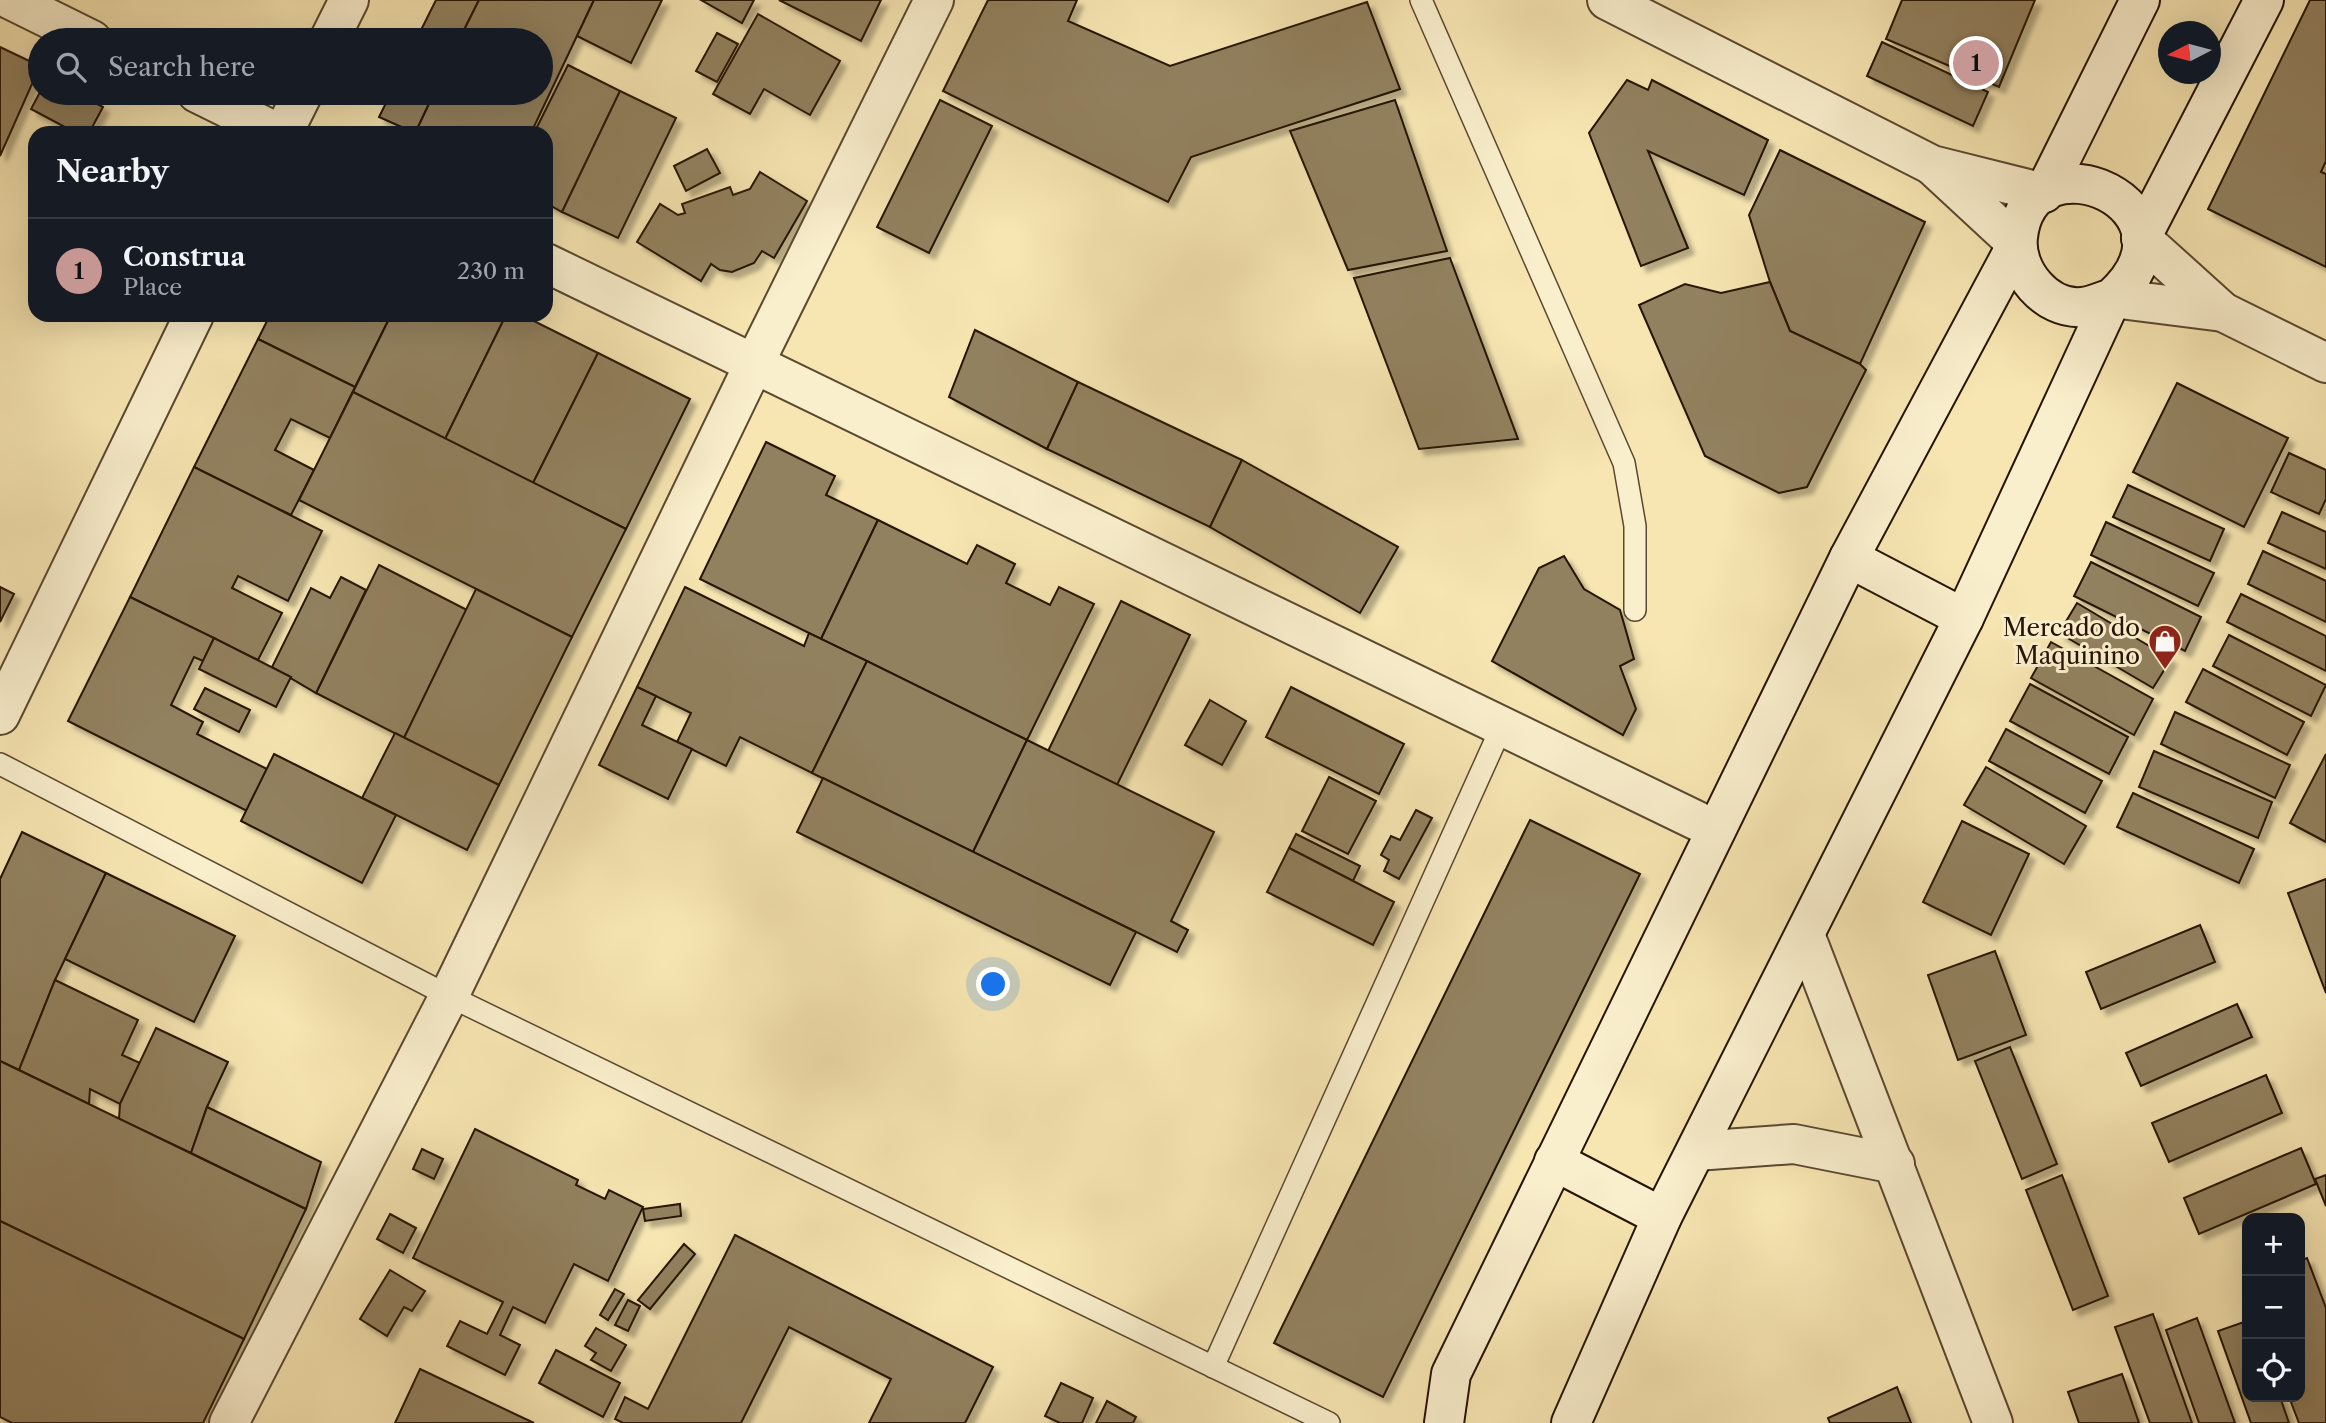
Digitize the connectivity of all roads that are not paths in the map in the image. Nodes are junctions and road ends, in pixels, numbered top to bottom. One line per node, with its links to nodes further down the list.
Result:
1 (11, 0): 8 (street)
2 (349, 0): 9 (street)
3 (934, 0): 23 (street)
4 (1421, 0): 25 (lane)
5 (1607, 0): 14 (street)
6 (2140, 0): 15 (street)
7 (2264, 0): 16 (street)
8 (68, 28)
9 (335, 28)
10 (222, 105): 12 (street)
11 (296, 105): 13 (street)
12 (266, 126)
13 (285, 126)
14 (1932, 165): 15 (street); 17 (street)
15 (2044, 193): 16 (street); 17 (street)
16 (2141, 238): 19 (street); 20 (street)
17 (2017, 244): 19 (street); 24 (street)
18 (553, 266): 23 (street)
19 (2112, 298): 20 (street); 26 (street)
20 (2223, 312): 22 (street)
21 (191, 322): 27 (street)
22 (2326, 363)
23 (754, 364): 28 (street); 32 (street)
24 (1849, 558): 26 (street); 30 (street)
25 (1635, 610)
26 (1964, 618): 31 (street)
27 (0, 715)
28 (1502, 726): 30 (street); 37 (lane)
29 (0, 764): 32 (lane)
30 (1716, 830): 34 (street)
31 (1806, 937): 33 (street); 35 (street)
32 (449, 996): 37 (lane); 38 (street)
33 (1696, 1151): 35 (street); 36 (street)
34 (1555, 1161): 36 (street); 40 (street)
35 (1895, 1164): 42 (street)
36 (1662, 1217): 41 (street)
37 (1213, 1367): 39 (lane)
38 (229, 1423)
39 (1329, 1423)
40 (1444, 1423)
41 (1571, 1423)
42 (1993, 1423)

